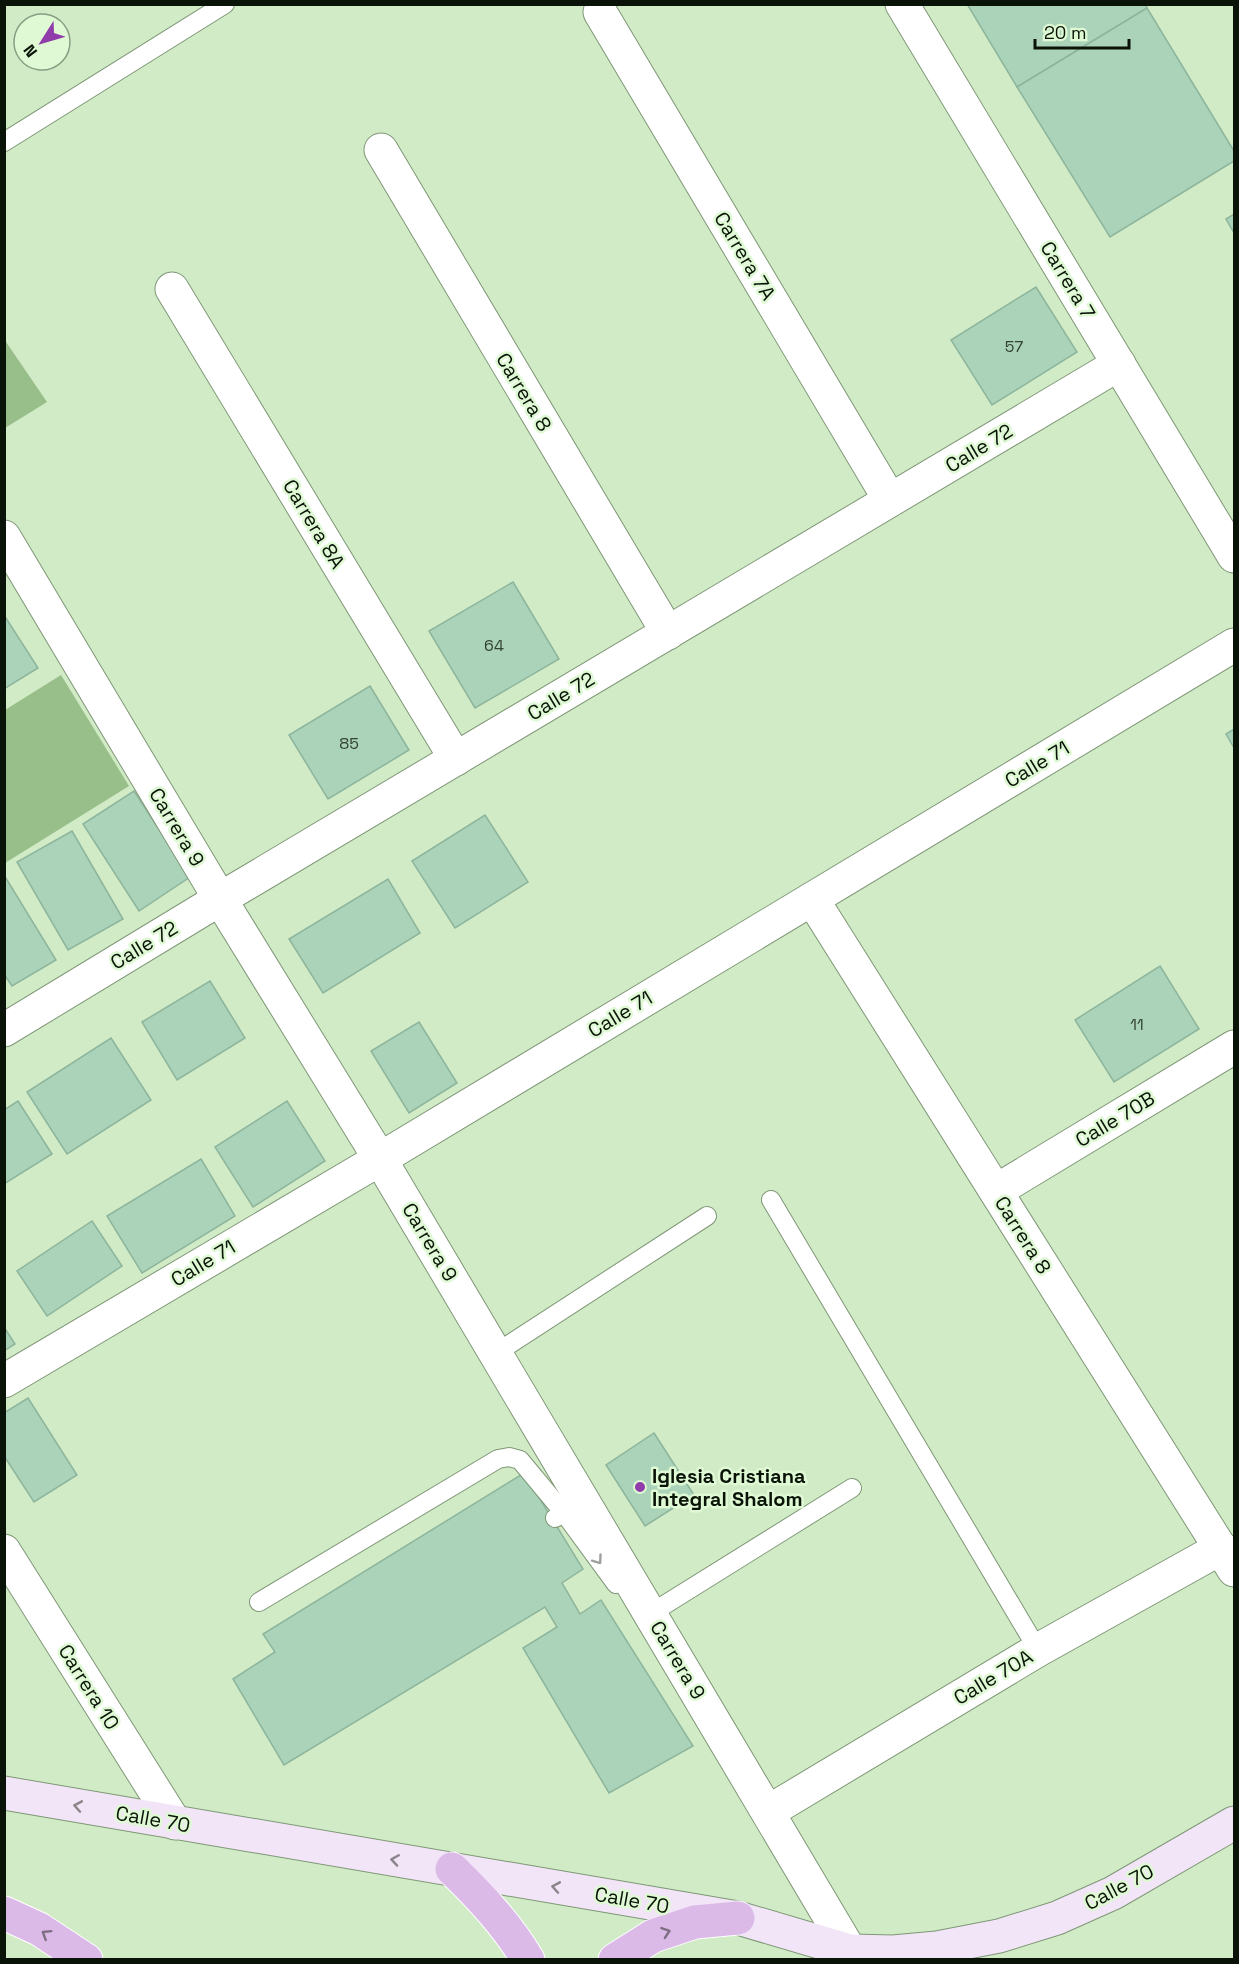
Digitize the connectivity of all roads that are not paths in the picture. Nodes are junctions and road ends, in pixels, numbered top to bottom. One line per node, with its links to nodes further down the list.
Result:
1 (225, 4): 4 (lane)
2 (902, 4): 7 (street, Carrera 7)
3 (600, 12): 8 (street, Carrera 7A)
4 (4, 142)
5 (381, 150): 11 (street, Carrera 8)
6 (172, 289): 13 (street, Carrera 8A)
7 (1119, 364): 8 (street, Calle 72); 10 (street, Carrera 7)
8 (890, 500): 11 (street, Calle 72)
9 (4, 537): 14 (street, Carrera 9)
10 (1234, 556)
11 (668, 633): 13 (street, Calle 72)
12 (1234, 645): 15 (street, Calle 71)
13 (456, 759): 14 (street, Calle 72)
14 (220, 899): 16 (street, Calle 72); 18 (street, Carrera 9)
15 (812, 899): 18 (street, Calle 71); 19 (street, Carrera 8)
16 (4, 1030)
17 (1234, 1047): 19 (street, Calle 70B)
18 (380, 1159): 22 (street, Carrera 9); 23 (street, Calle 71)
19 (996, 1191): 27 (street, Carrera 8)
20 (771, 1200): 30 (lane)
21 (707, 1216): 22 (lane)
22 (496, 1353): 25 (street, Carrera 9)
23 (4, 1381)
24 (852, 1488): 29 (lane)
25 (567, 1511): 28 (lane); 29 (street, Carrera 9)
26 (4, 1551): 33 (street, Carrera 10)
27 (1228, 1559): 30 (street, Calle 70A)
28 (259, 1602)
29 (651, 1615): 32 (street, Carrera 9)
30 (1038, 1650): 32 (street, Calle 70A)
31 (4, 1793): 33 (main road, Calle 70, one-way to 31)
32 (768, 1812): 38 (street, Carrera 9)
33 (175, 1823): 35 (main road, Calle 70, one-way to 33)
34 (1234, 1823): 38 (main road, Calle 70)
35 (452, 1869): 37 (main road, Calle 70, one-way to 35); 40 (highway)
36 (4, 1913): 39 (highway, one-way to 36)
37 (738, 1918): 38 (main road, Calle 70); 41 (highway, one-way to 37)
38 (850, 1951)
39 (86, 1959)
40 (528, 1959)
41 (615, 1959)

